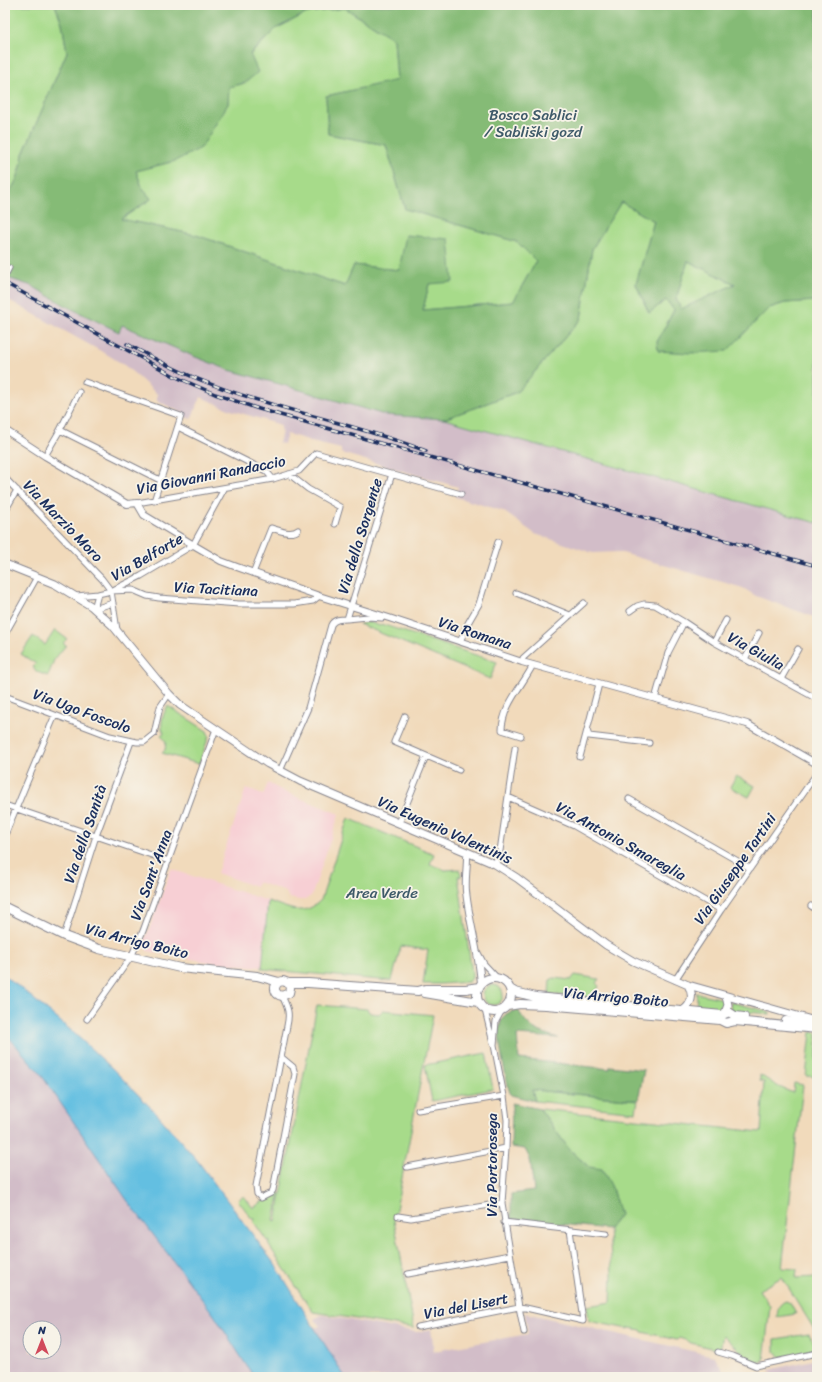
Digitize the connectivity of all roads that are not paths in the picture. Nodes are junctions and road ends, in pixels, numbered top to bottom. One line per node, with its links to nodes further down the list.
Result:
1 (9, 268): 2 (street)
2 (5, 276)
3 (85, 382): 5 (street)
4 (79, 392): 7 (street)
5 (178, 428): 12 (street); 13 (street)
6 (5, 430): 8 (street, Via Giovanni Randaccio)
7 (60, 430): 8 (street); 13 (street)
8 (45, 456): 18 (street, Via Giovanni Randaccio)
9 (289, 474): 10 (street, Via Giovanni Randaccio); 12 (street, Via Giovanni Randaccio); 20 (street)
10 (392, 474): 16 (street); 34 (street, Via della Sorgente)
11 (5, 478): 15 (street, Via Marzio Moro)
12 (273, 479): 14 (street, Via Giovanni Randaccio)
13 (160, 480): 17 (street)
14 (224, 489): 17 (street, Via Giovanni Randaccio); 23 (street, Via Belforte)
15 (17, 490): 19 (street); 27 (street, Via Marzio Moro)
16 (461, 494)
17 (154, 501): 18 (street, Via Giovanni Randaccio)
18 (137, 503): 23 (street, Via Romana)
19 (5, 511)
20 (335, 524)
21 (298, 530): 25 (street)
22 (498, 542): 45 (street)
23 (193, 545): 25 (street, Via Romana); 27 (street, Via Belforte)
24 (5, 564): 26 (main road, Via Eugenio Valentinis)
25 (253, 573): 31 (street, Via Romana)
26 (37, 577): 30 (main road, Via Eugenio Valentinis); 43 (street)
27 (111, 591): 29 (street, Via Belforte); 31 (street, Via Tacitiana); 32 (street)
28 (516, 593): 37 (street)
29 (98, 594): 30 (street, Via Belforte); 35 (street, Via Belforte)
30 (76, 596): 35 (main road, Via Eugenio Valentinis)
31 (319, 596): 34 (street, Via Romana)
32 (112, 603): 35 (street); 42 (street)
33 (584, 603): 37 (street)
34 (351, 606): 38 (street, Via Romana); 39 (street, Via della Sorgente)
35 (94, 609): 42 (main road, Via Eugenio Valentinis)
36 (630, 611): 41 (street, Via Giulia)
37 (570, 615): 49 (street)
38 (389, 618): 39 (street); 45 (street, Via Romana)
39 (347, 619): 70 (street)
40 (726, 620): 46 (street)
41 (684, 622): 46 (street, Via Giulia); 57 (street)
42 (117, 631): 54 (main road, Via Eugenio Valentinis)
43 (5, 634)
44 (759, 634): 48 (street)
45 (460, 642): 49 (street, Via Romana)
46 (714, 642): 48 (street, Via Giulia)
47 (798, 649): 51 (street)
48 (745, 659): 51 (street, Via Giulia)
49 (522, 662): 50 (street, Via Romana)
50 (533, 665): 52 (street, Via Romana); 62 (street)
51 (781, 679): 56 (street, Via Giulia)
52 (599, 684): 57 (street, Via Romana); 61 (street)
53 (817, 691): 56 (street)
54 (169, 694): 60 (main road, Via Eugenio Valentinis); 63 (street, Via Ugo Foscolo)
55 (5, 696): 58 (street, Via Ugo Foscolo)
56 (815, 698)
57 (654, 699): 68 (street, Via Romana)
58 (56, 714): 63 (street, Via Ugo Foscolo); 75 (street)
59 (405, 716): 66 (street)
60 (216, 729): 70 (main road, Via Eugenio Valentinis); 80 (street, Via Sant'Anna)
61 (587, 730): 64 (street); 67 (street)
62 (521, 736)
63 (131, 742): 78 (street, Via della Sanità)
64 (649, 743)
65 (515, 748): 72 (street)
66 (426, 756): 69 (street); 76 (street)
67 (580, 757)
68 (817, 764)
69 (459, 770)
70 (280, 772): 76 (main road, Via Eugenio Valentinis)
71 (817, 773): 82 (street, Via Giuseppe Tartini)
72 (508, 797): 81 (street); 85 (street, Via Antonio Smareglia)
73 (629, 799): 82 (street)
74 (5, 805): 75 (street)
75 (16, 809): 77 (street); 78 (street)
76 (399, 822): 79 (main road, Via Eugenio Valentinis)
77 (5, 835)
78 (96, 836): 80 (street); 87 (street, Via della Sanità)
79 (469, 852): 81 (main road, Via Eugenio Valentinis); 88 (street)
80 (168, 862): 89 (street, Via Sant'Anna)
81 (495, 864): 91 (main road, Via Eugenio Valentinis)
82 (750, 868): 85 (street, Via Giuseppe Tartini)
83 (811, 906): 86 (street)
84 (5, 907): 87 (main road, Via Arrigo Boito)
85 (721, 910): 91 (street, Via Giuseppe Tartini)
86 (817, 910)
87 (64, 936): 89 (main road, Via Arrigo Boito)
88 (476, 949): 90 (street); 93 (street)
89 (131, 957): 92 (main road, Via Arrigo Boito); 104 (street, Via Sant'Anna)
90 (498, 978): 93 (main road); 95 (main road, Via Arrigo Boito)
91 (675, 980): 94 (main road, Via Eugenio Valentinis)
92 (277, 984): 96 (main road, Via Arrigo Boito); 96 (main road)
93 (480, 985): 97 (main road); 99 (main road)
94 (688, 985): 98 (main road, Via Eugenio Valentinis); 102 (main road)
95 (510, 989): 100 (main road); 102 (main road, Via Arrigo Boito)
96 (287, 990): 97 (main road); 108 (street)
97 (418, 991): 99 (main road)
98 (726, 996): 103 (main road); 105 (main road, Via Eugenio Valentinis)
99 (478, 1002): 101 (main road)
100 (504, 1008): 101 (main road, Via Arrigo Boito); 103 (main road, Via Arrigo Boito); 107 (street, Via Portorosega)
101 (486, 1010): 107 (street, Via Portorosega)
102 (682, 1011): 103 (main road, Via Arrigo Boito)
103 (727, 1017): 105 (main road, Via Arrigo Boito); 106 (main road, Via Arrigo Boito)
104 (87, 1019)
105 (817, 1022)
106 (817, 1029)
107 (494, 1045): 109 (street, Via Portorosega)
108 (281, 1057): 108 (street)
109 (504, 1096): 110 (street); 111 (street, Via Portorosega)
110 (418, 1110)
111 (506, 1148): 112 (street); 113 (street, Via Portorosega)
112 (407, 1167)
113 (502, 1203): 114 (street); 115 (street, Via Portorosega)
114 (398, 1216)
115 (504, 1222): 116 (street); 118 (street, Via Portorosega)
116 (570, 1230): 117 (street); 120 (street)
117 (606, 1234)
118 (510, 1255): 119 (street); 120 (street, Via Portorosega)
119 (408, 1274)
120 (519, 1307): 121 (street, Via del Lisert); 122 (street, Via Portorosega)
121 (418, 1327)
122 (524, 1332)
123 (718, 1352): 124 (street)
124 (817, 1353)

